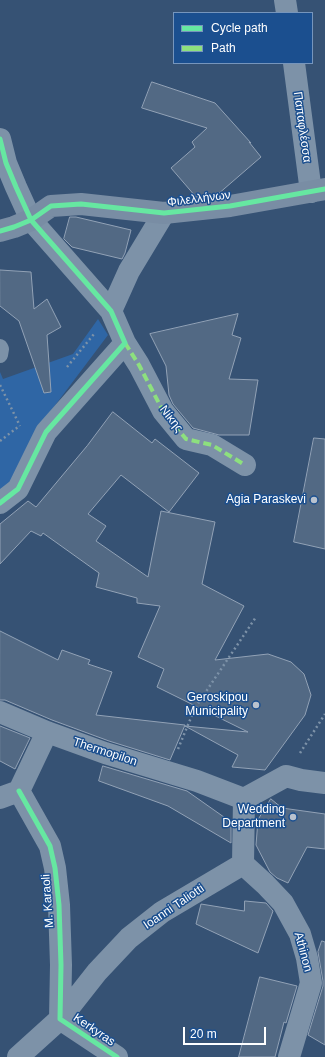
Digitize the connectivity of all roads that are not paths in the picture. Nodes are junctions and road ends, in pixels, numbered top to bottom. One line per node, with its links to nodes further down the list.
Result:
1 (285, 0): 2 (street)
2 (287, 12)
3 (294, 64): 5 (street, Παπαφλέσσα)
4 (0, 139): 7 (street, Νίκης)
5 (318, 190): 6 (street, Φιλελλήνων)
6 (164, 213): 7 (street, Φιλελλήνων); 9 (street)
7 (31, 220): 8 (street, Φιλελλήνων); 9 (street, Νίκης)
8 (0, 231)
9 (111, 311): 10 (street, Νίκης)
10 (125, 343): 13 (street, Νίκης); 14 (street)
11 (0, 347): 12 (lane)
12 (0, 355)
13 (245, 465)
14 (0, 503)
15 (0, 712): 16 (street, Thermopilon)
16 (47, 732): 18 (street); 19 (street, Thermopilon)
17 (325, 783): 19 (street)
18 (10, 794): 21 (street, M. Karaoli)
19 (244, 799): 20 (street)
20 (243, 864): 21 (street, Ioanni Taliotti); 24 (street, Athinon)
21 (60, 1019): 22 (street, Ioanni Taliotti); 23 (street, Kerkyras)
22 (18, 1057)
23 (117, 1057)
24 (289, 1057)

